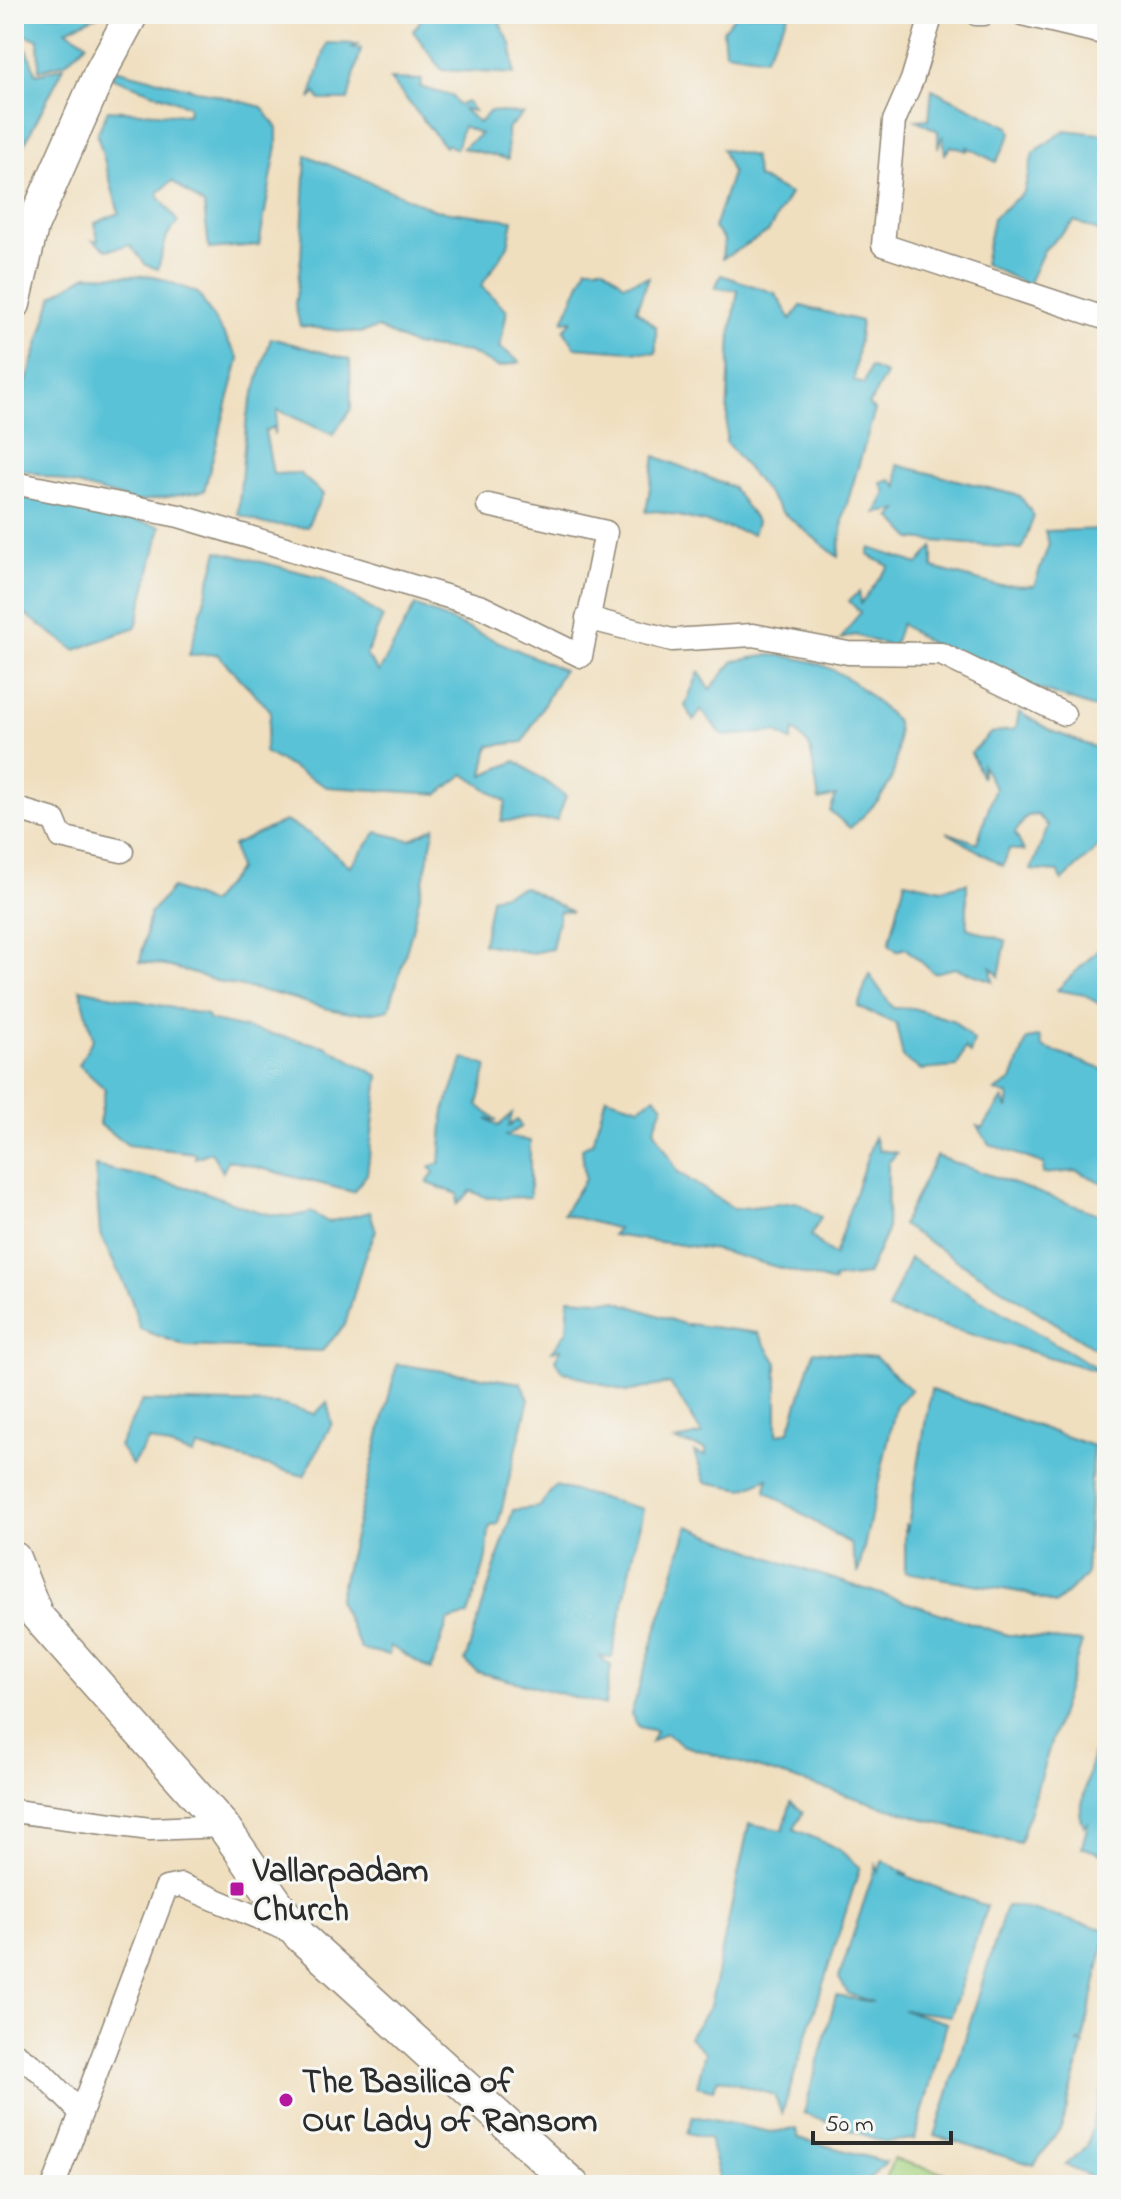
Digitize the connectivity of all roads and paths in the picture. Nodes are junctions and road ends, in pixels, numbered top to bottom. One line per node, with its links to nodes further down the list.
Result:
1 (132, 14): 5 (main road)
2 (932, 14): 7 (street)
3 (1022, 14): 4 (street)
4 (1107, 34)
5 (23, 223): 6 (main road)
6 (14, 304)
7 (1107, 319)
8 (14, 483): 10 (street)
9 (488, 505): 10 (street)
10 (587, 618): 11 (street)
11 (1064, 714)
12 (14, 808): 13 (street)
13 (122, 851)
14 (14, 1558): 16 (main road)
15 (14, 1811): 16 (street)
16 (223, 1826): 17 (main road)
17 (300, 1936): 19 (street); 21 (main road)
18 (14, 2053): 19 (street)
19 (81, 2113): 20 (street)
20 (54, 2185)
21 (573, 2185)

